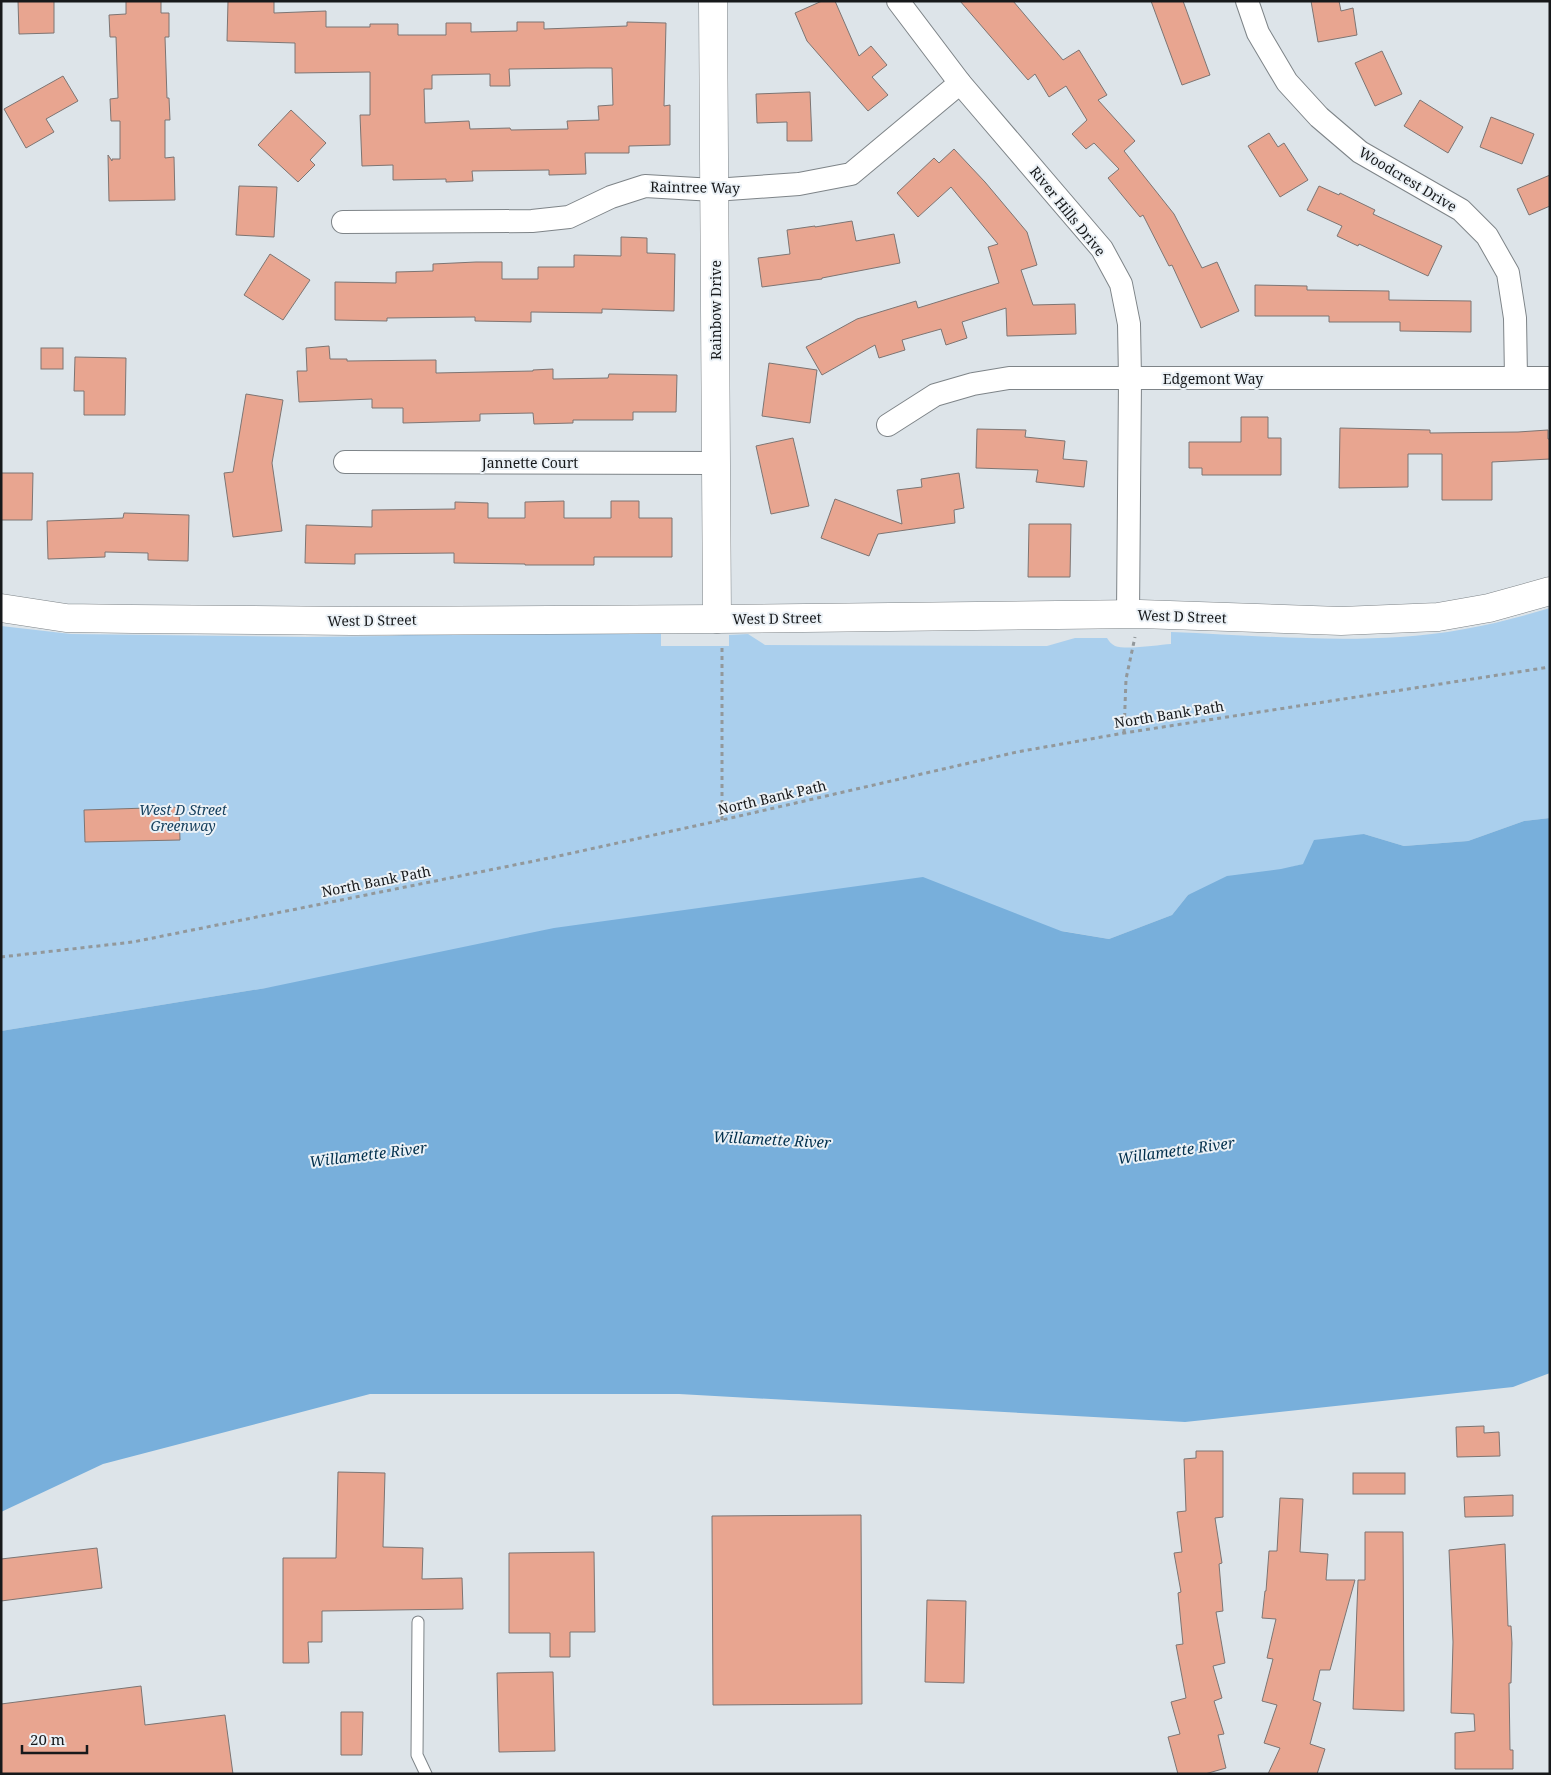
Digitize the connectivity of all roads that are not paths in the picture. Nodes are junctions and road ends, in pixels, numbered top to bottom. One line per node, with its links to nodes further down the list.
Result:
1 (713, 1): 5 (street, Rainbow Drive)
2 (898, 1): 4 (street, River Hills Drive)
3 (1247, 1): 8 (street, Woodcrest Drive)
4 (960, 84): 5 (street, Raintree Way); 7 (street, River Hills Drive)
5 (714, 190): 6 (street, Raintree Way); 12 (street, Rainbow Drive)
6 (343, 222)
7 (1130, 378): 8 (street, Edgemont Way); 10 (street, Edgemont Way); 15 (street, River Hills Drive)
8 (1516, 378): 9 (street, Edgemont Way)
9 (1550, 378)
10 (888, 425)
11 (345, 462): 12 (street, Jannette Court)
12 (716, 463): 16 (street, Rainbow Drive)
13 (1550, 591): 15 (street, West D Street)
14 (1, 608): 16 (street, West D Street)
15 (1134, 614): 16 (street, West D Street)
16 (719, 627)
17 (418, 1622): 18 (lane)
18 (426, 1774)

